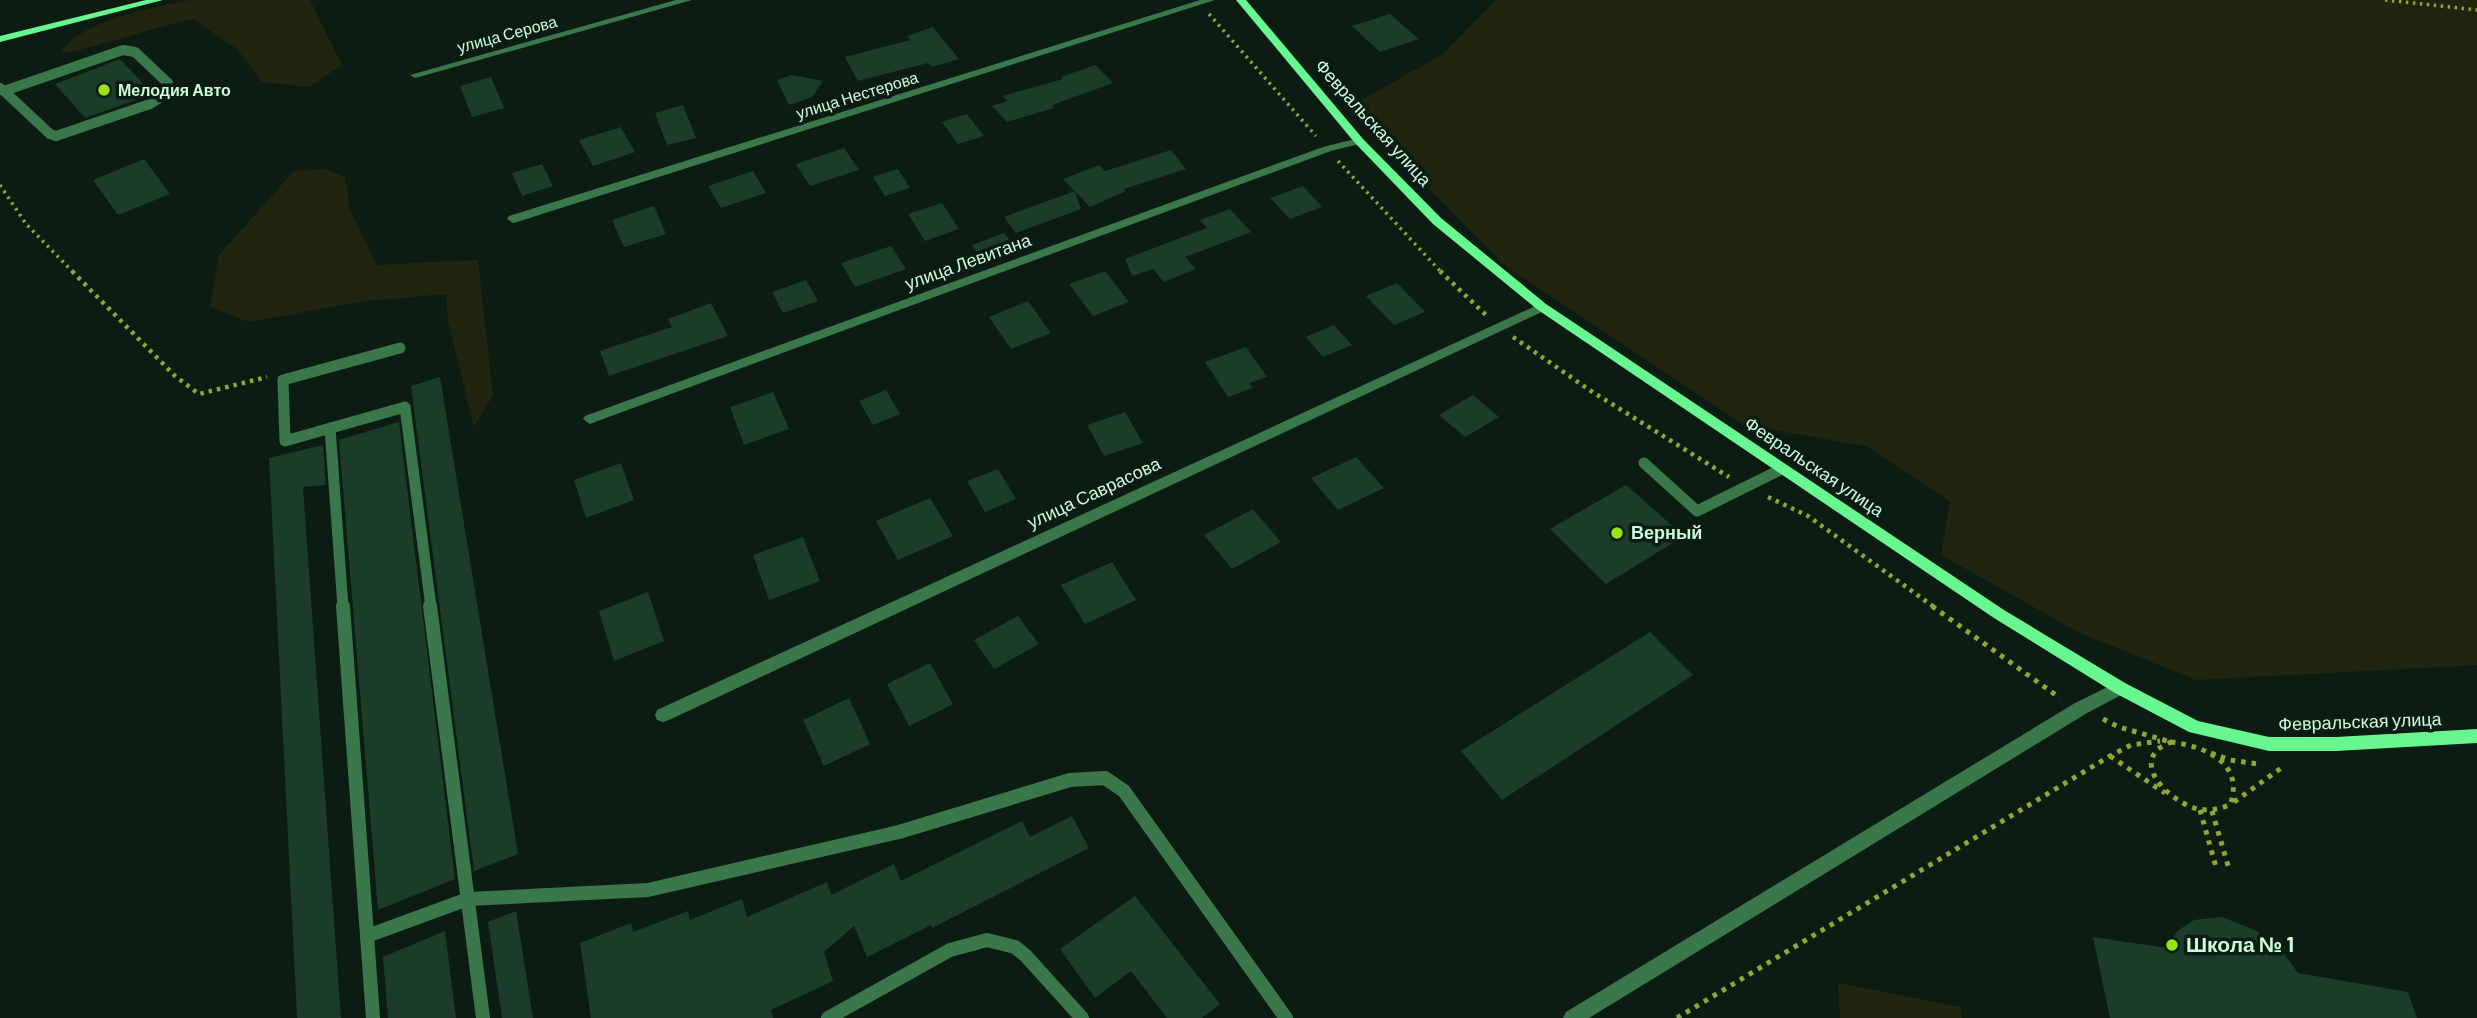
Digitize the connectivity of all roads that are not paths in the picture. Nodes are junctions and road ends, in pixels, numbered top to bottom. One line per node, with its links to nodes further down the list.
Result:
1 (158, 0): 5 (main road)
2 (687, 0): 6 (street, улица Серова)
3 (1210, 0): 9 (street, улица Нестерова)
4 (1241, 0): 8 (main road, Февральская улица)
5 (0, 39)
6 (415, 75)
7 (2, 90): 7 (lane)
8 (1359, 141): 10 (main road, Февральская улица); 12 (street, улица Левитана)
9 (513, 219)
10 (1542, 307): 15 (main road, Февральская улица); 17 (street, улица Саврасова)
11 (400, 348): 13 (lane)
12 (590, 419)
13 (330, 428): 19 (lane); 20 (lane)
14 (1643, 463): 15 (lane)
15 (1782, 469): 16 (main road, Февральская улица)
16 (2120, 688): 18 (main road, Февральская улица); 26 (street)
17 (663, 715)
18 (2477, 736)
19 (468, 899): 20 (lane); 22 (lane); 25 (lane)
20 (367, 936): 21 (lane)
21 (373, 1018)
22 (483, 1018)
23 (828, 1018): 24 (lane)
24 (1082, 1018)
25 (1286, 1018)
26 (1572, 1018)

